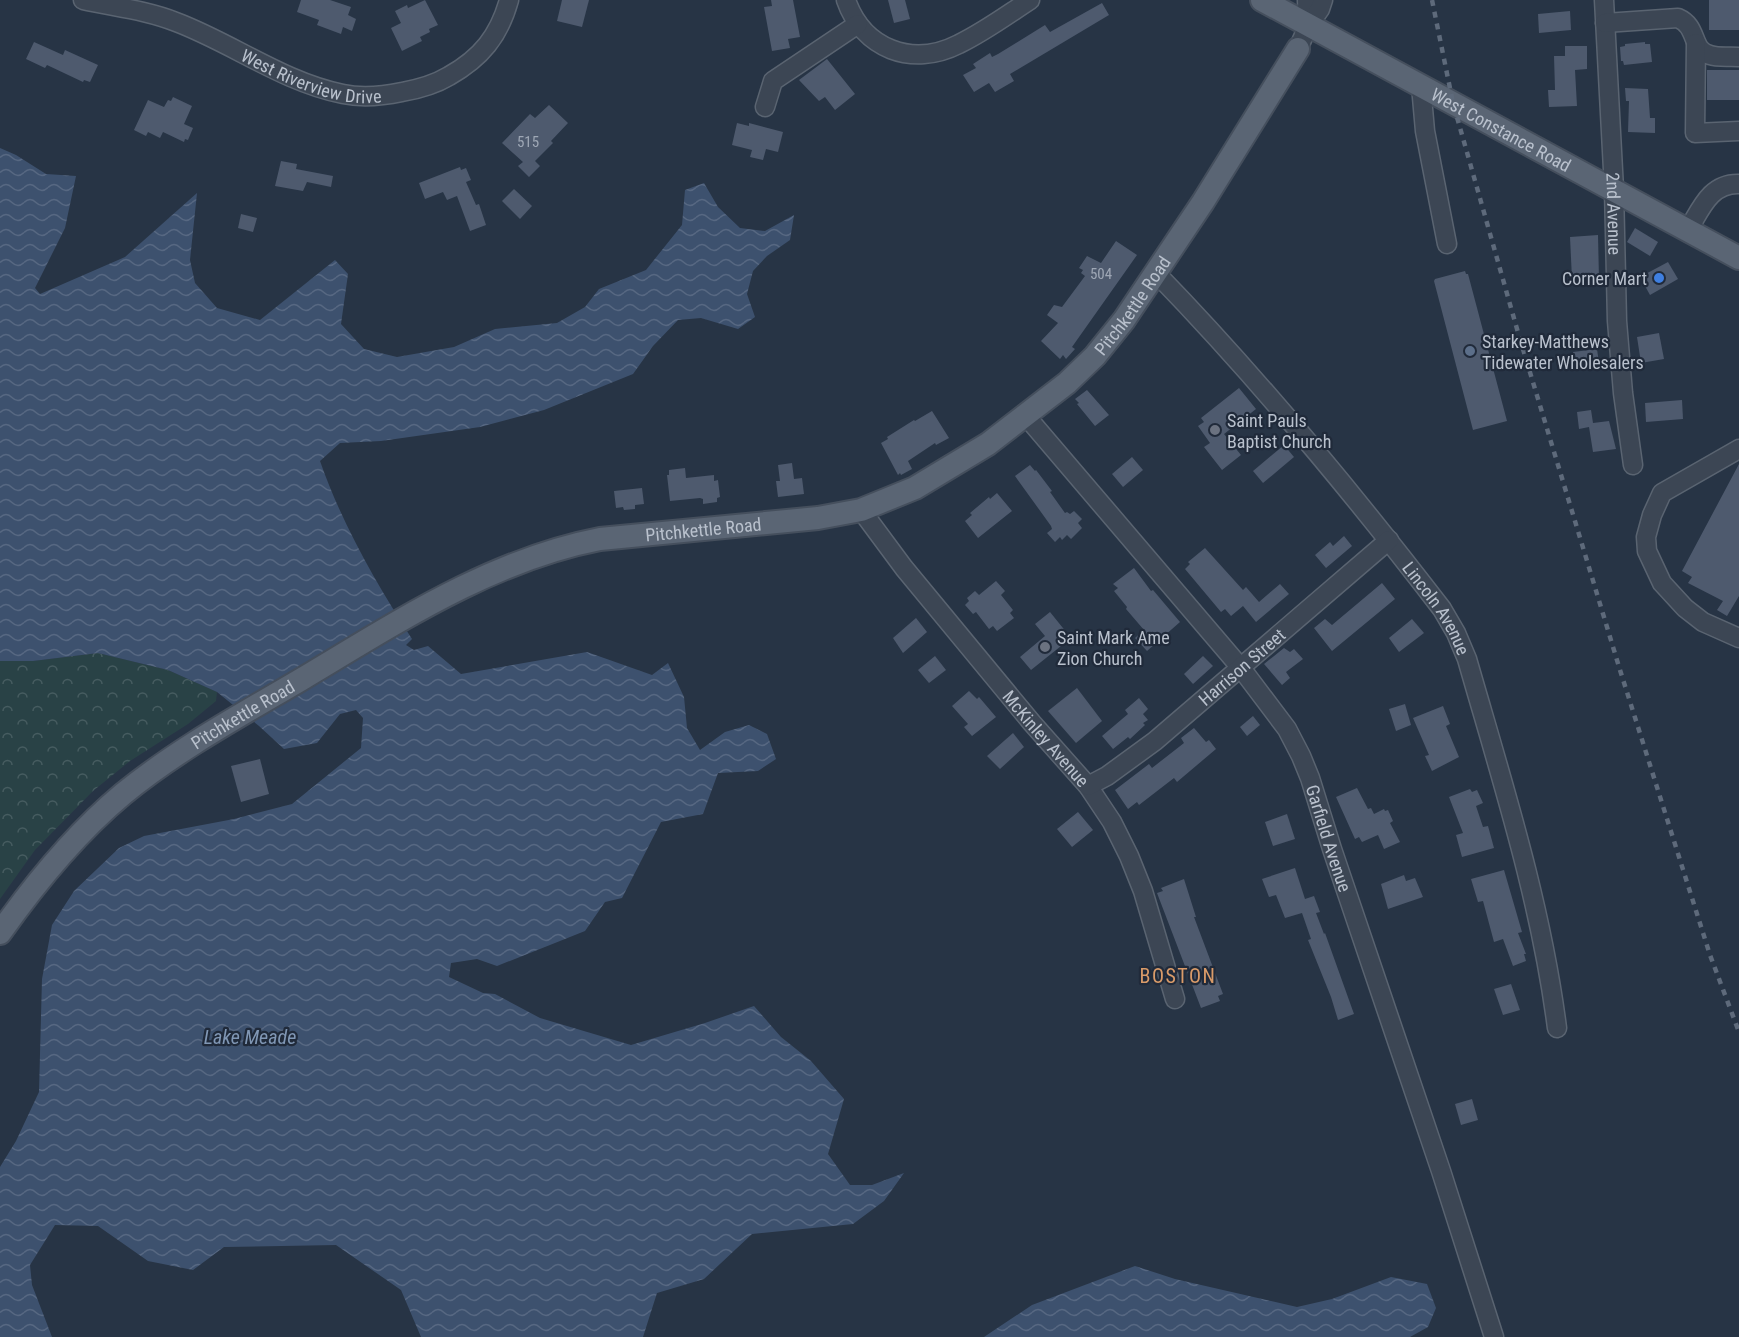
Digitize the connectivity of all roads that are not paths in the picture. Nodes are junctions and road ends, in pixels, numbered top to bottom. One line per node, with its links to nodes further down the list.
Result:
1 (83, 0): 2 (street, West Riverview Drive)
2 (509, 0)
3 (846, 0): 10 (street)
4 (1030, 0): 10 (street)
5 (1262, 0): 11 (main road, West Constance Road)
6 (1307, 0): 11 (street)
7 (1323, 0): 11 (street, Pitchkettle Road)
8 (1604, 0): 9 (street, 2nd Avenue)
9 (1605, 23): 12 (street); 19 (street, 2nd Avenue)
10 (858, 24): 16 (street)
11 (1308, 26): 13 (street, Pitchkettle Road); 15 (main road, West Constance Road)
12 (1696, 44): 14 (street); 17 (street)
13 (1298, 49): 23 (main road, Pitchkettle Road)
14 (1739, 57)
15 (1421, 86): 19 (main road, West Constance Road); 21 (street)
16 (765, 107)
17 (1739, 131)
18 (1739, 184): 20 (street)
19 (1614, 189): 20 (main road, West Constance Road); 26 (street, 2nd Avenue)
20 (1688, 230): 22 (main road, West Constance Road)
21 (1447, 244)
22 (1736, 252)
23 (1156, 273): 24 (main road, Pitchkettle Road); 28 (street, Lincoln Avenue)
24 (1026, 417): 27 (main road, Pitchkettle Road); 30 (street, Garfield Avenue)
25 (1735, 456): 29 (street)
26 (1633, 465)
27 (861, 510): 31 (street, McKinley Avenue); 32 (main road, Pitchkettle Road)
28 (1389, 540): 30 (street, Harrison Street); 34 (street, Lincoln Avenue)
29 (1739, 638)
30 (1241, 668): 31 (street, Harrison Street); 35 (street, Garfield Avenue)
31 (1088, 786): 33 (street, McKinley Avenue)
32 (0, 933)
33 (1175, 999)
34 (1557, 1028)
35 (1494, 1337)

